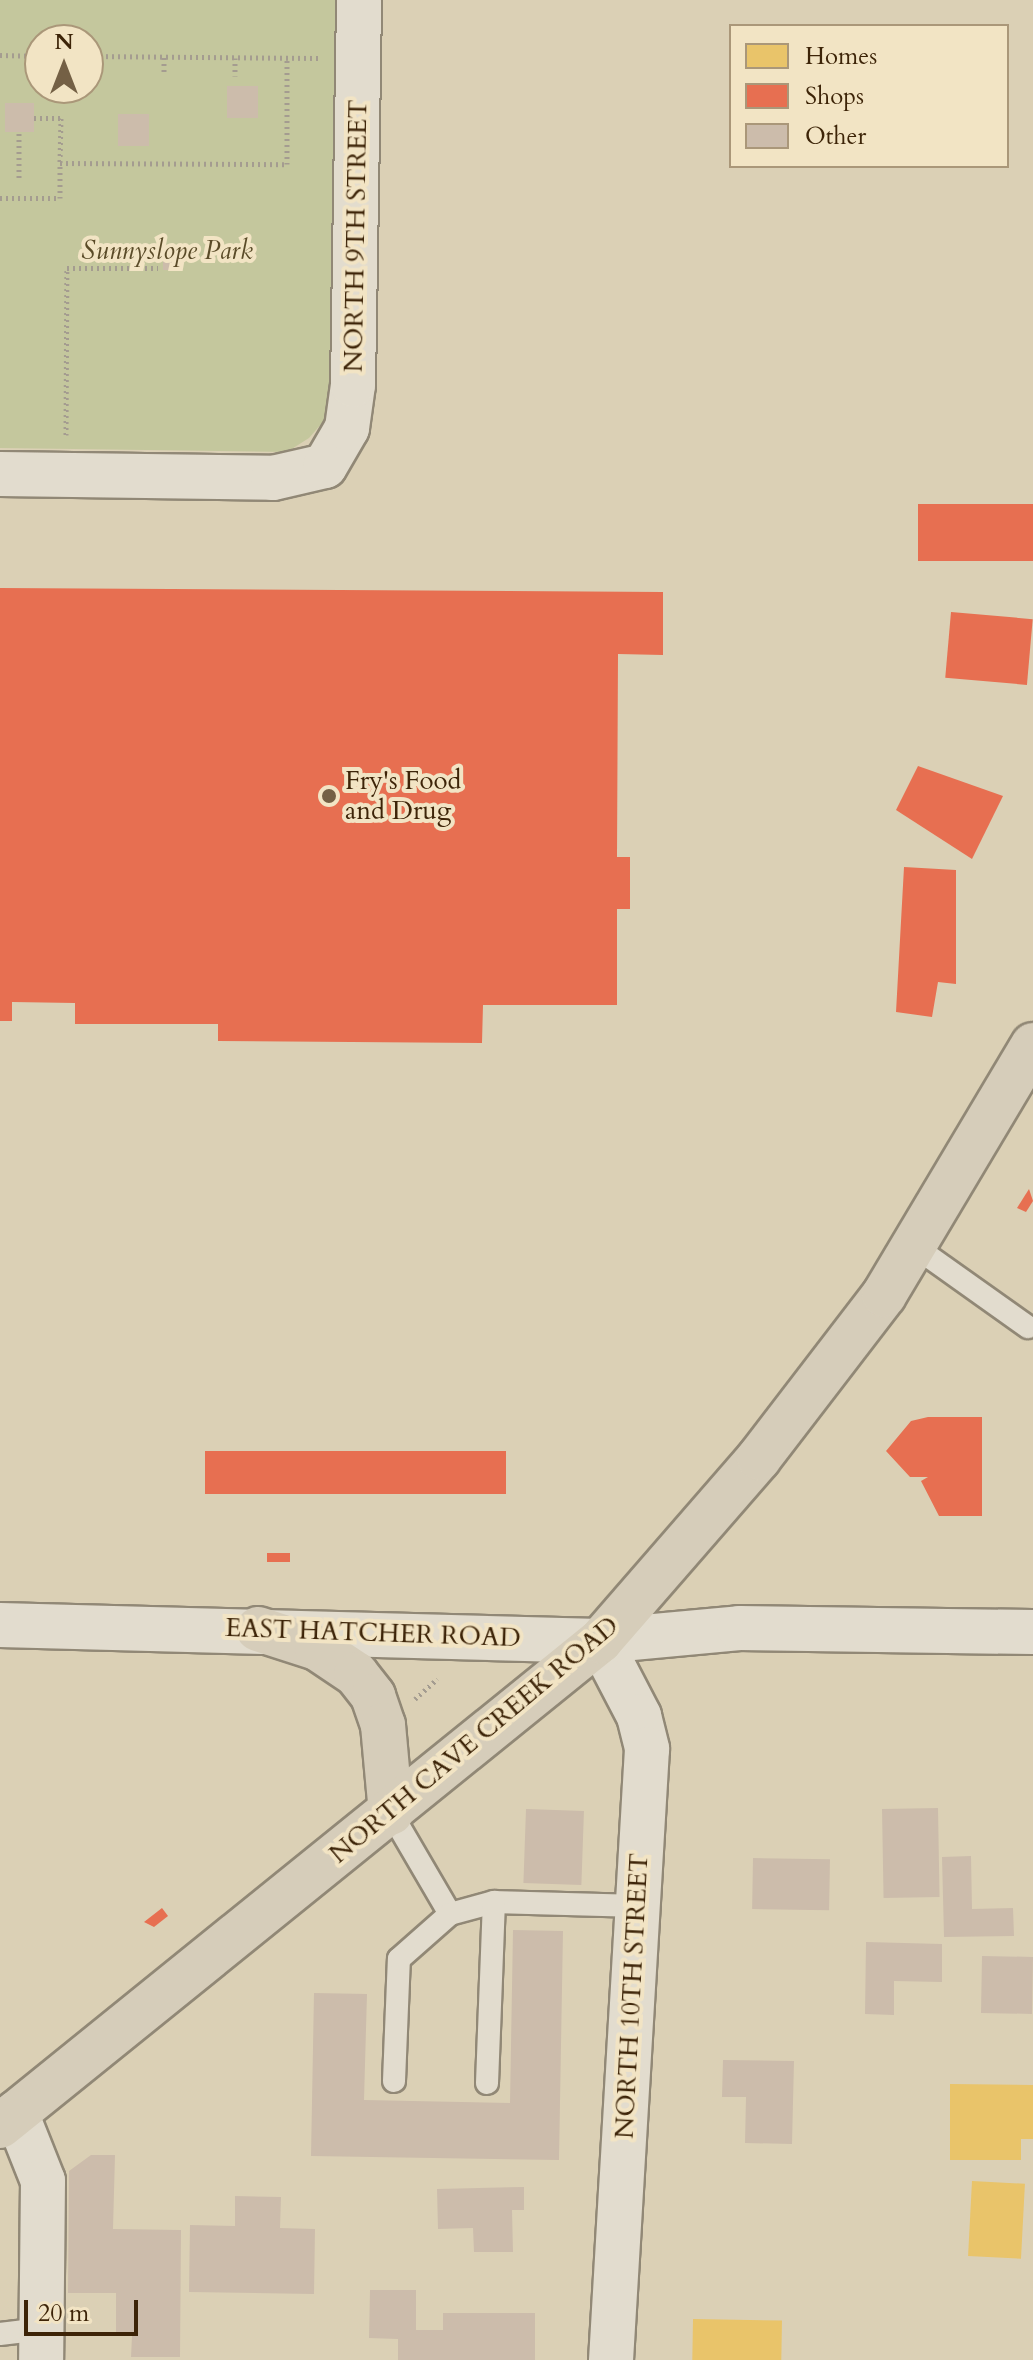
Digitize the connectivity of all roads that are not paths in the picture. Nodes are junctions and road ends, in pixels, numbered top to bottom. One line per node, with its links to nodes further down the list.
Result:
1 (359, 0): 2 (street, NORTH 9TH STREET)
2 (0, 474)
3 (1033, 1045): 4 (main road, NORTH CAVE CREEK ROAD)
4 (914, 1246): 5 (lane); 9 (main road, NORTH CAVE CREEK ROAD)
5 (1028, 1327)
6 (0, 1625): 7 (street, EAST HATCHER ROAD)
7 (258, 1629): 9 (street, EAST HATCHER ROAD); 10 (main road)
8 (1033, 1632): 9 (street, EAST HATCHER ROAD)
9 (600, 1641): 10 (main road, NORTH CAVE CREEK ROAD); 12 (street, NORTH 10TH STREET)
10 (391, 1813): 13 (lane); 16 (main road, NORTH CAVE CREEK ROAD)
11 (494, 1902): 12 (lane); 13 (lane); 15 (lane)
12 (638, 1906): 18 (street, NORTH 10TH STREET)
13 (450, 1914): 14 (lane)
14 (394, 2081)
15 (487, 2083)
16 (8, 2119): 17 (street)
17 (28, 2341)
18 (611, 2360)

